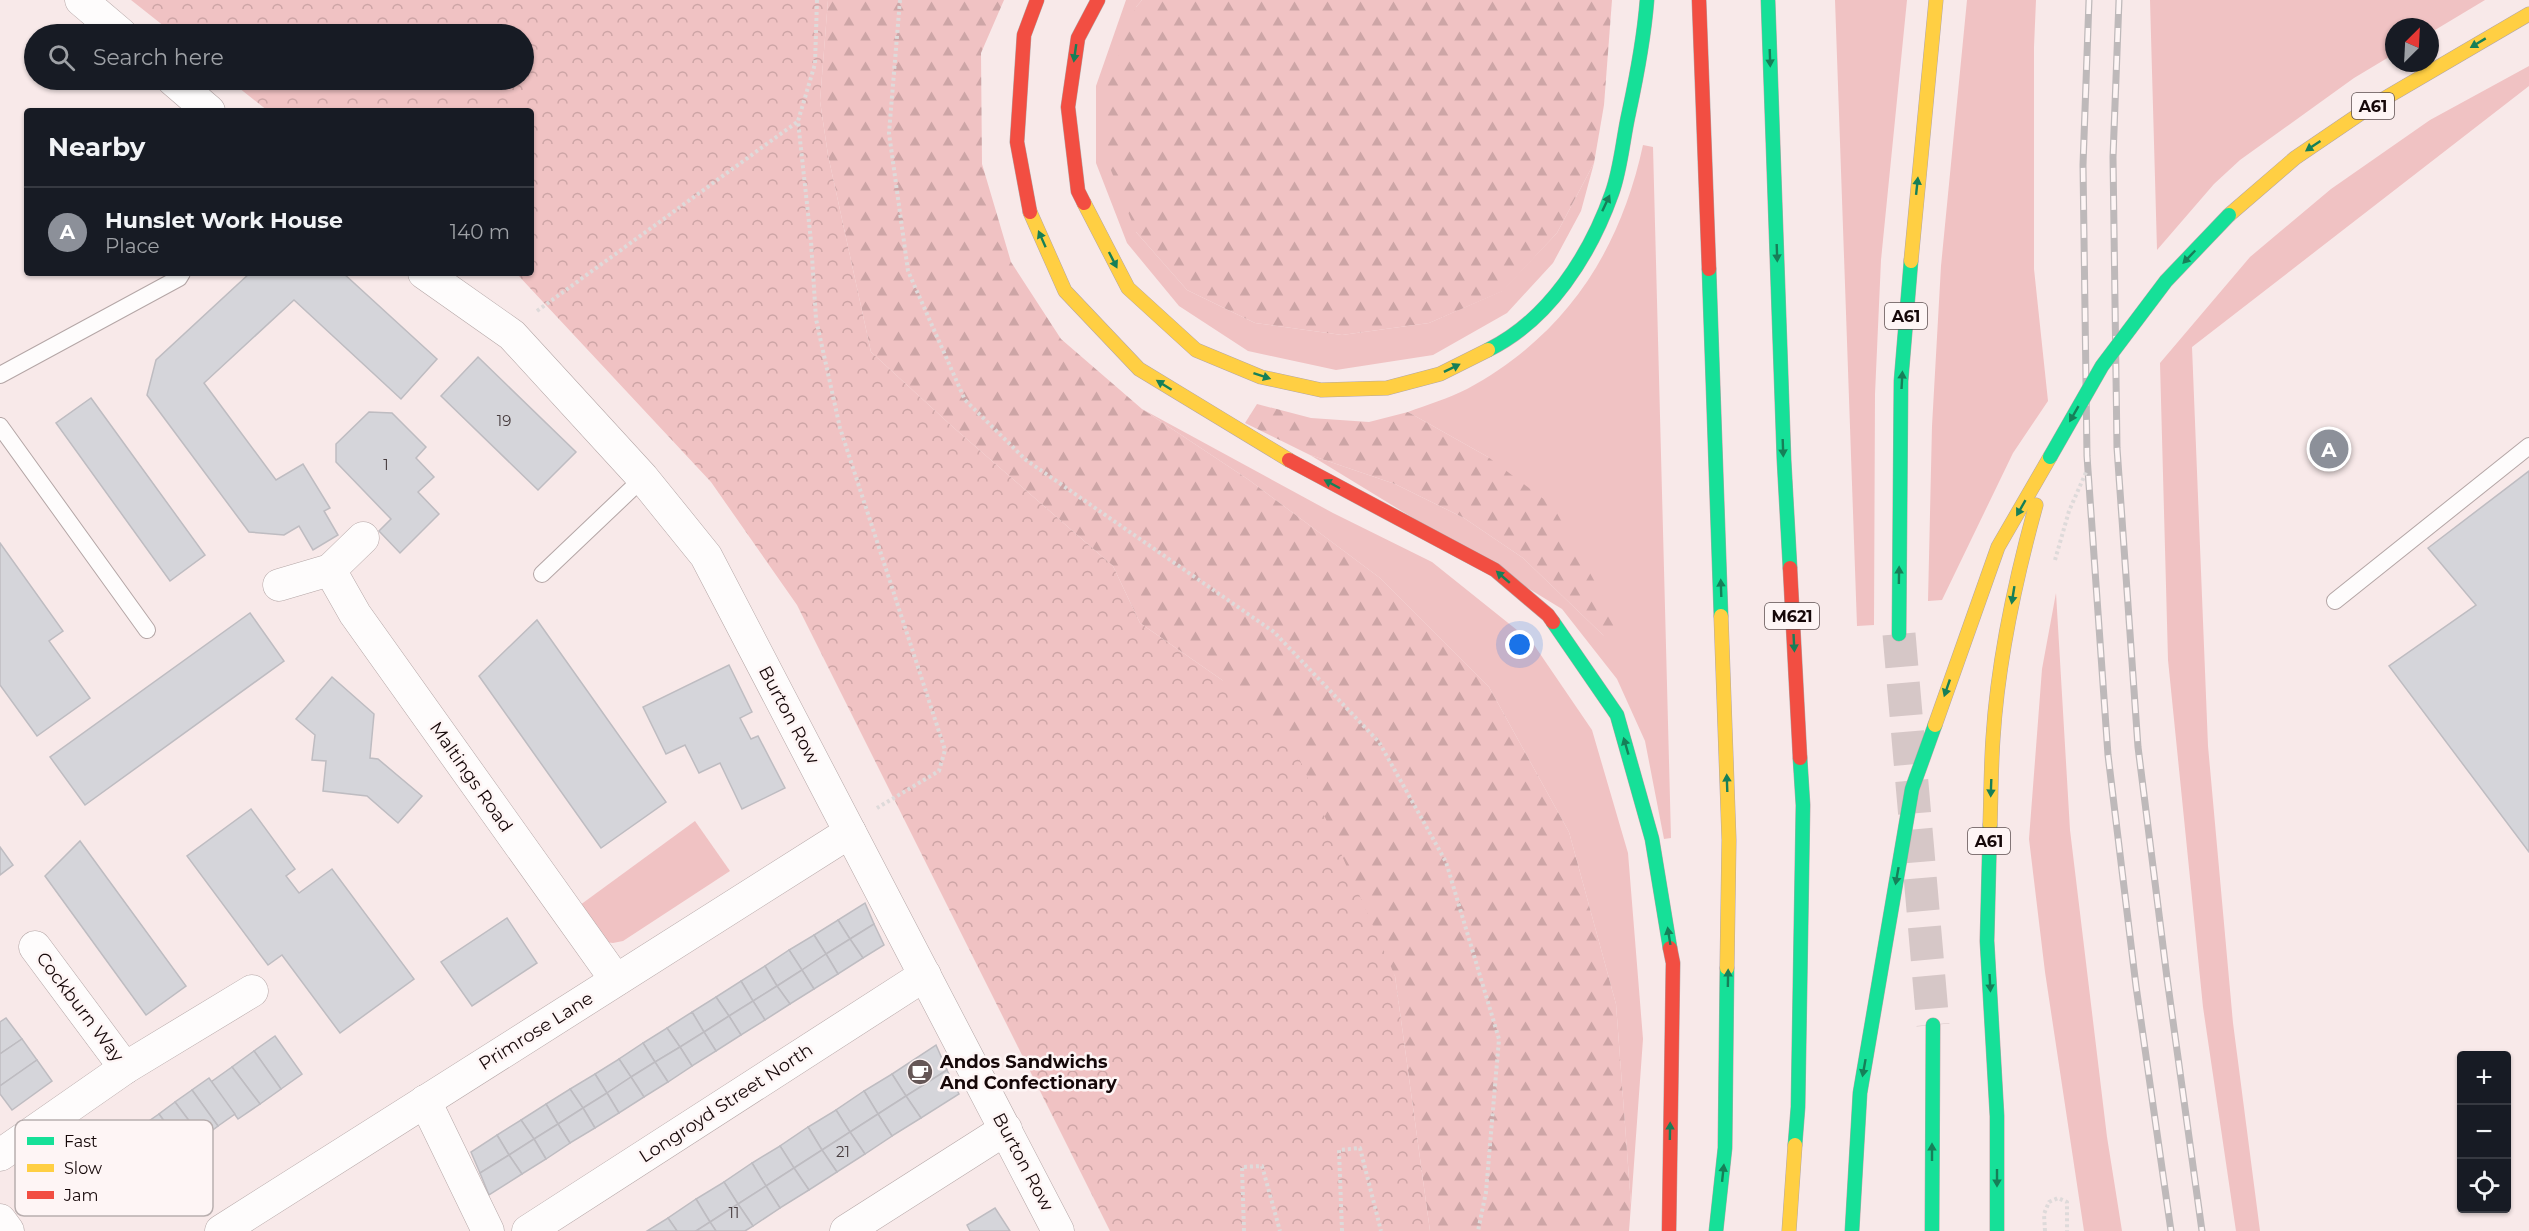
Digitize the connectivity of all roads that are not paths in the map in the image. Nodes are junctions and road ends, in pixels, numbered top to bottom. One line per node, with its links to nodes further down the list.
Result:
1 (81, 0): 9 (street)
2 (1038, 0): 45 (highway, one-way to 2)
3 (1098, 0): 4 (highway, one-way to 4)
4 (1647, 0)
5 (1699, 0): 46 (highway, one-way to 5)
6 (1768, 0): 47 (highway, M621, one-way to 47)
7 (1936, 0): 25 (highway, A61, one-way to 7)
8 (2529, 14): 17 (highway, A61, one-way to 17, bridge)
9 (109, 24)
10 (185, 90): 11 (street)
11 (206, 108)
12 (180, 276): 14 (lane)
13 (428, 276): 18 (street, Burton Row)
14 (0, 375)
15 (0, 426): 24 (lane)
16 (2529, 446): 23 (lane)
17 (2050, 457): 48 (highway, one-way to 48); 50 (highway, A61, one-way to 50)
18 (643, 478): 21 (lane); 26 (street, Burton Row)
19 (363, 538): 20 (street)
20 (330, 570): 22 (street); 29 (street, Maltings Road)
21 (542, 574)
22 (279, 585)
23 (2335, 601)
24 (147, 630)
25 (1899, 634)
26 (849, 829): 28 (street, Burton Row); 29 (street, Primrose Lane)
27 (34, 947): 32 (street, Cockburn Way)
28 (925, 975): 35 (street, Burton Row); 42 (street, Longroyd Street North)
29 (616, 980): 33 (street, Primrose Lane)
30 (252, 992): 32 (street, Cockburn Way)
31 (1933, 1025): 49 (highway, one-way to 31)
32 (125, 1068): 34 (street, Cockburn Way)
33 (425, 1101): 40 (street, Primrose Lane); 41 (street)
34 (50, 1120)
35 (1006, 1129): 43 (street); 44 (street, Burton Row)
36 (15, 1145): 37 (street, Cockburn Way)
37 (0, 1155)
38 (0, 1220): 39 (street)
39 (8, 1231)
40 (221, 1231)
41 (488, 1231)
42 (528, 1231)
43 (846, 1231)
44 (1059, 1231)
45 (1669, 1231)
46 (1716, 1231)
47 (1789, 1231)
48 (1852, 1231)
49 (1932, 1231)
50 (1997, 1231)

